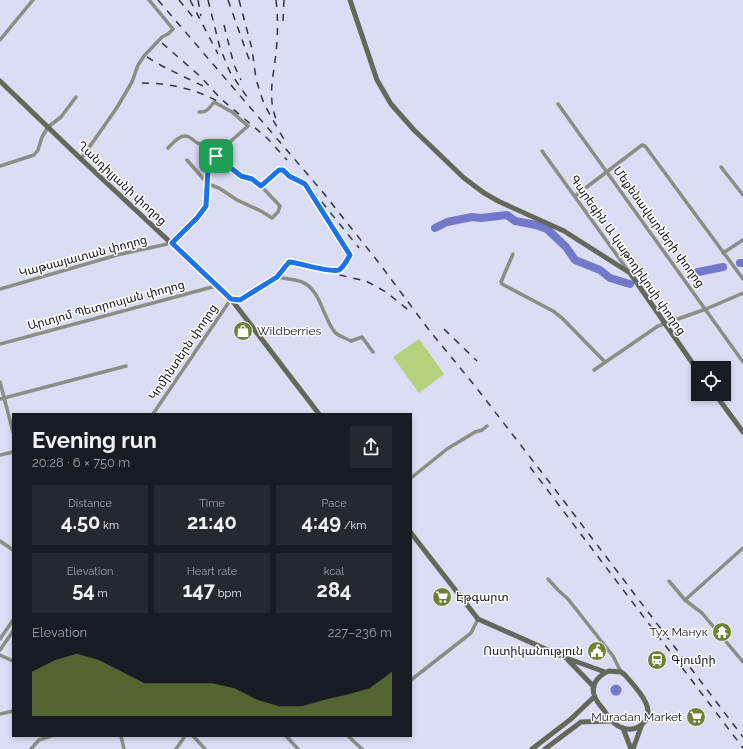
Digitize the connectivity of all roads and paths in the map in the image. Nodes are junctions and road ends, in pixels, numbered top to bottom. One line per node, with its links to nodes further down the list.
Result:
1 (33, 0): 4 (street)
2 (150, 0): 13 (street)
3 (350, 0): 26 (main road)
4 (0, 40)
5 (0, 81): 9 (main road, Ղանդիլյանի փողոց)
6 (76, 97): 9 (street)
7 (558, 104): 17 (street, Մեքենավարների փողոց)
8 (199, 112): 12 (street)
9 (48, 128): 13 (main road, Ղանդիլյանի փողոց); 15 (street)
10 (168, 148): 12 (street)
11 (542, 151): 21 (street, Գարեգին Ա կաթողիկոսի փողոց)
12 (216, 156): 18 (street); 19 (street)
13 (81, 159): 23 (main road, Ղանդիլյանի փողոց)
14 (187, 160): 18 (street)
15 (0, 166)
16 (722, 166): 20 (street)
17 (607, 172): 21 (street); 24 (street); 33 (street, Մեքենավարների փողոց)
18 (208, 184): 19 (street); 23 (street)
19 (261, 186): 27 (street, Կոմինտերն փողոց)
20 (743, 195)
21 (575, 196): 26 (street, Գարեգին Ա կաթողիկոսի փողոց)
22 (743, 240): 24 (street)
23 (172, 243): 29 (main road, Ղանդիլյանի փողոց); 30 (street, Կաթսայատան փողոց)
24 (723, 253): 28 (street)
25 (513, 254): 38 (street)
26 (630, 273): 34 (main road, Գարեգին Ա կաթողիկոսի փողոց)
27 (277, 277): 32 (street, Կոմինտերն փողոց); 36 (street)
28 (743, 279)
29 (216, 286): 32 (main road, Ղանդիլյանի փողոց); 35 (street, Արտյոմ Պետրոսյան փողոց)
30 (0, 289)
31 (743, 293): 33 (street)
32 (231, 299): 46 (street, Կոմինտերն փողոց); 47 (main road, Ղանդիլյանի փողոց)
33 (706, 309): 34 (street); 39 (street, Մեքենավարների փողոց)
34 (666, 325): 37 (main road, Գարեգին Ա կաթողիկոսի փողոց); 38 (street)
35 (0, 344)
36 (373, 352)
37 (691, 361)
38 (605, 362): 41 (street)
39 (743, 362)
40 (126, 366): 43 (street)
41 (594, 370)
42 (0, 382): 43 (street)
43 (5, 398): 44 (street); 49 (street)
44 (0, 399)
45 (720, 401): 50 (main road)
46 (154, 413)
47 (318, 413)
48 (487, 426): 53 (street)
49 (12, 428)
50 (743, 432)
51 (12, 452): 52 (street)
52 (0, 455)
53 (412, 477)
54 (412, 534): 61 (main road)
55 (0, 541): 57 (street)
56 (743, 548): 60 (street)
57 (12, 549)
58 (548, 579): 71 (street)
59 (669, 581): 60 (street)
60 (685, 600): 69 (street)
61 (478, 619): 67 (main road); 72 (street)
62 (12, 621): 64 (street)
63 (12, 632): 65 (street)
64 (0, 639)
65 (0, 650)
66 (0, 655): 68 (street)
67 (566, 658): 70 (main road); 73 (main road)
68 (12, 661)
69 (743, 662)
70 (606, 672): 71 (main road); 73 (main road)
71 (621, 672): 78 (main road)
72 (412, 679)
73 (594, 687): 74 (main road)
74 (594, 697): 77 (main road); 92 (main road)
75 (12, 711): 76 (street)
76 (0, 714)
77 (611, 721): 79 (main road); 93 (main road)
78 (642, 724): 79 (main road); 94 (main road)
79 (623, 728): 94 (main road)
80 (48, 737): 86 (street)
81 (121, 737): 87 (street)
82 (184, 737): 88 (street)
83 (195, 737): 89 (street)
84 (287, 737): 90 (street)
85 (349, 737): 91 (street)
86 (31, 749)
87 (124, 749)
88 (176, 749)
89 (204, 749)
90 (298, 749)
91 (362, 749)
92 (532, 749)
93 (545, 749)
94 (632, 749)

